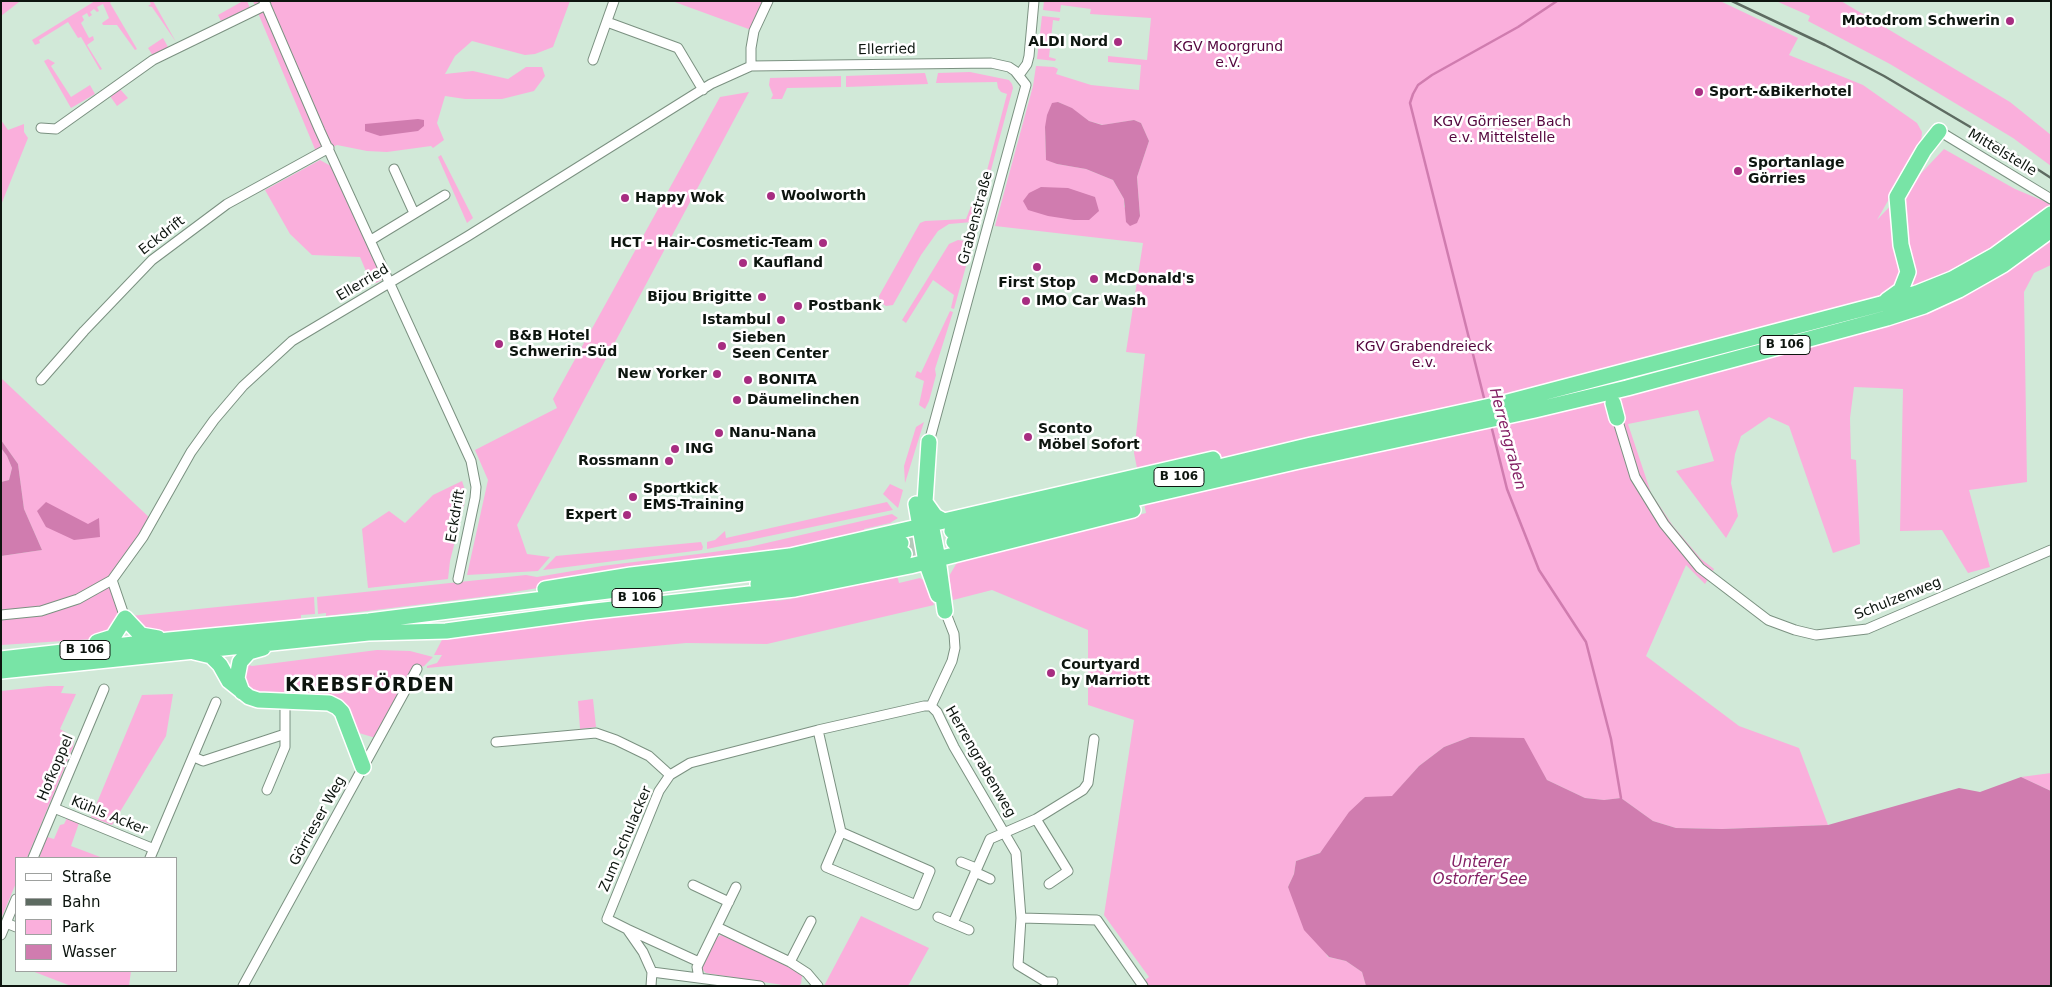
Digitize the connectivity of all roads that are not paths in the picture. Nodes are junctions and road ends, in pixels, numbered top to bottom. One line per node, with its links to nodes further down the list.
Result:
1 (614, 1): 5 (street)
2 (768, 1): 7 (street)
3 (1034, 1): 8 (street, Grabenstraße)
4 (265, 3): 10 (street, Eckdrift); 12 (street, Eckdrift)
5 (607, 22): 6 (street); 9 (street)
6 (593, 60)
7 (751, 66): 8 (street, Ellerried); 9 (street, Ellerried)
8 (1020, 75): 31 (street, Grabenstraße)
9 (703, 90): 22 (street, Ellerried)
10 (41, 128)
11 (1939, 131): 15 (street, Mittelstelle); 20 (highway)
12 (329, 148): 19 (street, Eckdrift); 24 (street, Eckdrift)
13 (394, 169): 16 (street)
14 (445, 195): 16 (street)
15 (2051, 199)
16 (414, 214): 19 (street)
17 (2051, 214): 18 (highway, B 106)
18 (2045, 229): 21 (highway, B 106); 25 (highway, B 106)
19 (371, 240): 22 (street, Eckdrift)
20 (1908, 272): 21 (highway); 23 (highway)
21 (1952, 279): 23 (highway, B 106)
22 (390, 284): 35 (street, Eckdrift); 36 (street, Ellerried)
23 (1881, 304): 27 (highway, B 106)
24 (41, 380)
25 (1627, 388): 26 (highway); 28 (highway, B 106)
26 (1613, 403): 28 (highway); 29 (highway)
27 (1506, 410): 28 (highway, B 106); 30 (highway, B 106)
28 (1535, 410)
29 (1617, 418): 34 (street, Schulzenweg)
30 (1407, 431): 33 (highway, B 106); 33 (highway)
31 (929, 442): 32 (highway)
32 (920, 503): 33 (highway); 33 (highway)
33 (929, 546): 37 (highway); 40 (highway, B 106); 40 (highway)
34 (2051, 550)
35 (458, 579)
36 (112, 580): 38 (street, Ellerried); 39 (street)
37 (945, 611): 52 (street)
38 (1, 615)
39 (125, 618): 41 (highway); 44 (highway)
40 (369, 627): 41 (highway, B 106); 42 (highway, B 106)
41 (169, 640): 44 (highway, B 106)
42 (291, 641): 43 (highway, B 106); 49 (highway)
43 (188, 650): 47 (highway, B 106); 49 (highway)
44 (52, 653): 45 (highway, B 106)
45 (1, 659)
46 (417, 669): 58 (street, Görrieser Weg)
47 (1, 671)
48 (104, 689): 61 (street, Hofkoppel)
49 (242, 692): 51 (highway)
50 (216, 702): 57 (street, Kühls Acker)
51 (285, 702): 54 (street); 58 (highway)
52 (931, 706): 53 (street, Zum Schulacker); 64 (street, Herrengrabenweg)
53 (818, 730): 59 (street, Zum Schulacker); 63 (street)
54 (285, 734): 57 (street); 60 (street)
55 (1094, 739): 62 (street, Herrengrabenweg)
56 (496, 742): 59 (street)
57 (194, 758): 65 (street, Kühls Acker)
58 (363, 767): 92 (street, Görrieser Weg)
59 (670, 775): 83 (street, Zum Schulacker)
60 (267, 790)
61 (54, 808): 65 (street, Kühls Acker); 66 (street, Hofkoppel)
62 (1036, 819): 64 (street, Herrengrabenweg); 71 (street, Herrengrabenweg)
63 (841, 832): 63 (street)
64 (1004, 832): 69 (street, Herrengrabenweg); 77 (street, Herrengrabenweg)
65 (154, 849): 67 (street, Kühls Acker)
66 (33, 857)
67 (150, 857)
68 (961, 862): 69 (street)
69 (976, 870): 70 (street); 80 (street, Herrengrabenweg)
70 (990, 879)
71 (1048, 884)
72 (693, 885): 75 (street)
73 (736, 887): 75 (street)
74 (15, 901): 79 (street)
75 (729, 902): 82 (street)
76 (938, 917): 80 (street)
77 (1021, 918): 90 (street, Herrengrabenweg); 96 (street)
78 (811, 921): 87 (street)
79 (6, 923): 81 (street); 85 (street)
80 (952, 923): 84 (street)
81 (15, 927)
82 (717, 927): 86 (street); 87 (street)
83 (627, 929): 86 (street); 88 (street)
84 (969, 930)
85 (1, 935)
86 (700, 962): 89 (street)
87 (790, 962): 95 (street)
88 (652, 972): 89 (street); 93 (street)
89 (699, 978): 91 (street)
90 (1053, 982)
91 (738, 985): 94 (street)
92 (243, 986)
93 (651, 986)
94 (760, 986)
95 (818, 986)
96 (1143, 986)

